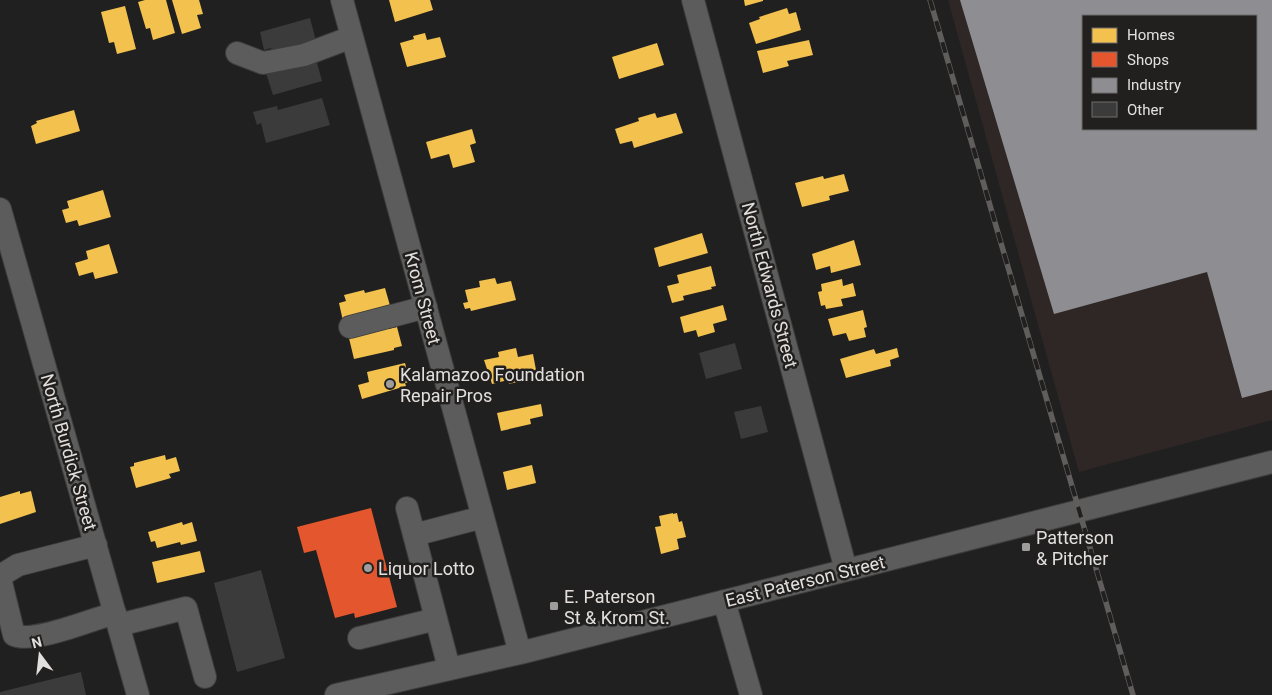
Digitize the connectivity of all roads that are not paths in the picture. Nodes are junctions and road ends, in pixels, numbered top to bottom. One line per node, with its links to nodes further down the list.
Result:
1 (342, 0): 3 (street, Krom Street)
2 (693, 0): 13 (street, North Edwards Street)
3 (352, 37): 4 (street); 6 (street, Krom Street)
4 (237, 53)
5 (0, 209): 12 (street, North Burdick Street)
6 (426, 307): 7 (street); 10 (street, Krom Street)
7 (350, 327)
8 (1272, 462): 13 (street, East Paterson Street)
9 (407, 508): 11 (street)
10 (482, 517): 11 (street); 20 (street, Krom Street)
11 (414, 535): 17 (street)
12 (96, 545): 14 (street); 18 (street, North Burdick Street)
13 (846, 570): 15 (street, East Paterson Street)
14 (0, 577): 16 (street)
15 (724, 601): 20 (street, East Paterson Street); 25 (street)
16 (4, 609): 18 (street)
17 (436, 618): 19 (street); 21 (street)
18 (117, 619): 22 (street); 23 (street, North Burdick Street)
19 (359, 638)
20 (520, 653): 21 (street, East Paterson Street)
21 (449, 668): 24 (street, East Paterson Street)
22 (205, 677)
23 (138, 695)
24 (336, 695)
25 (751, 695)

